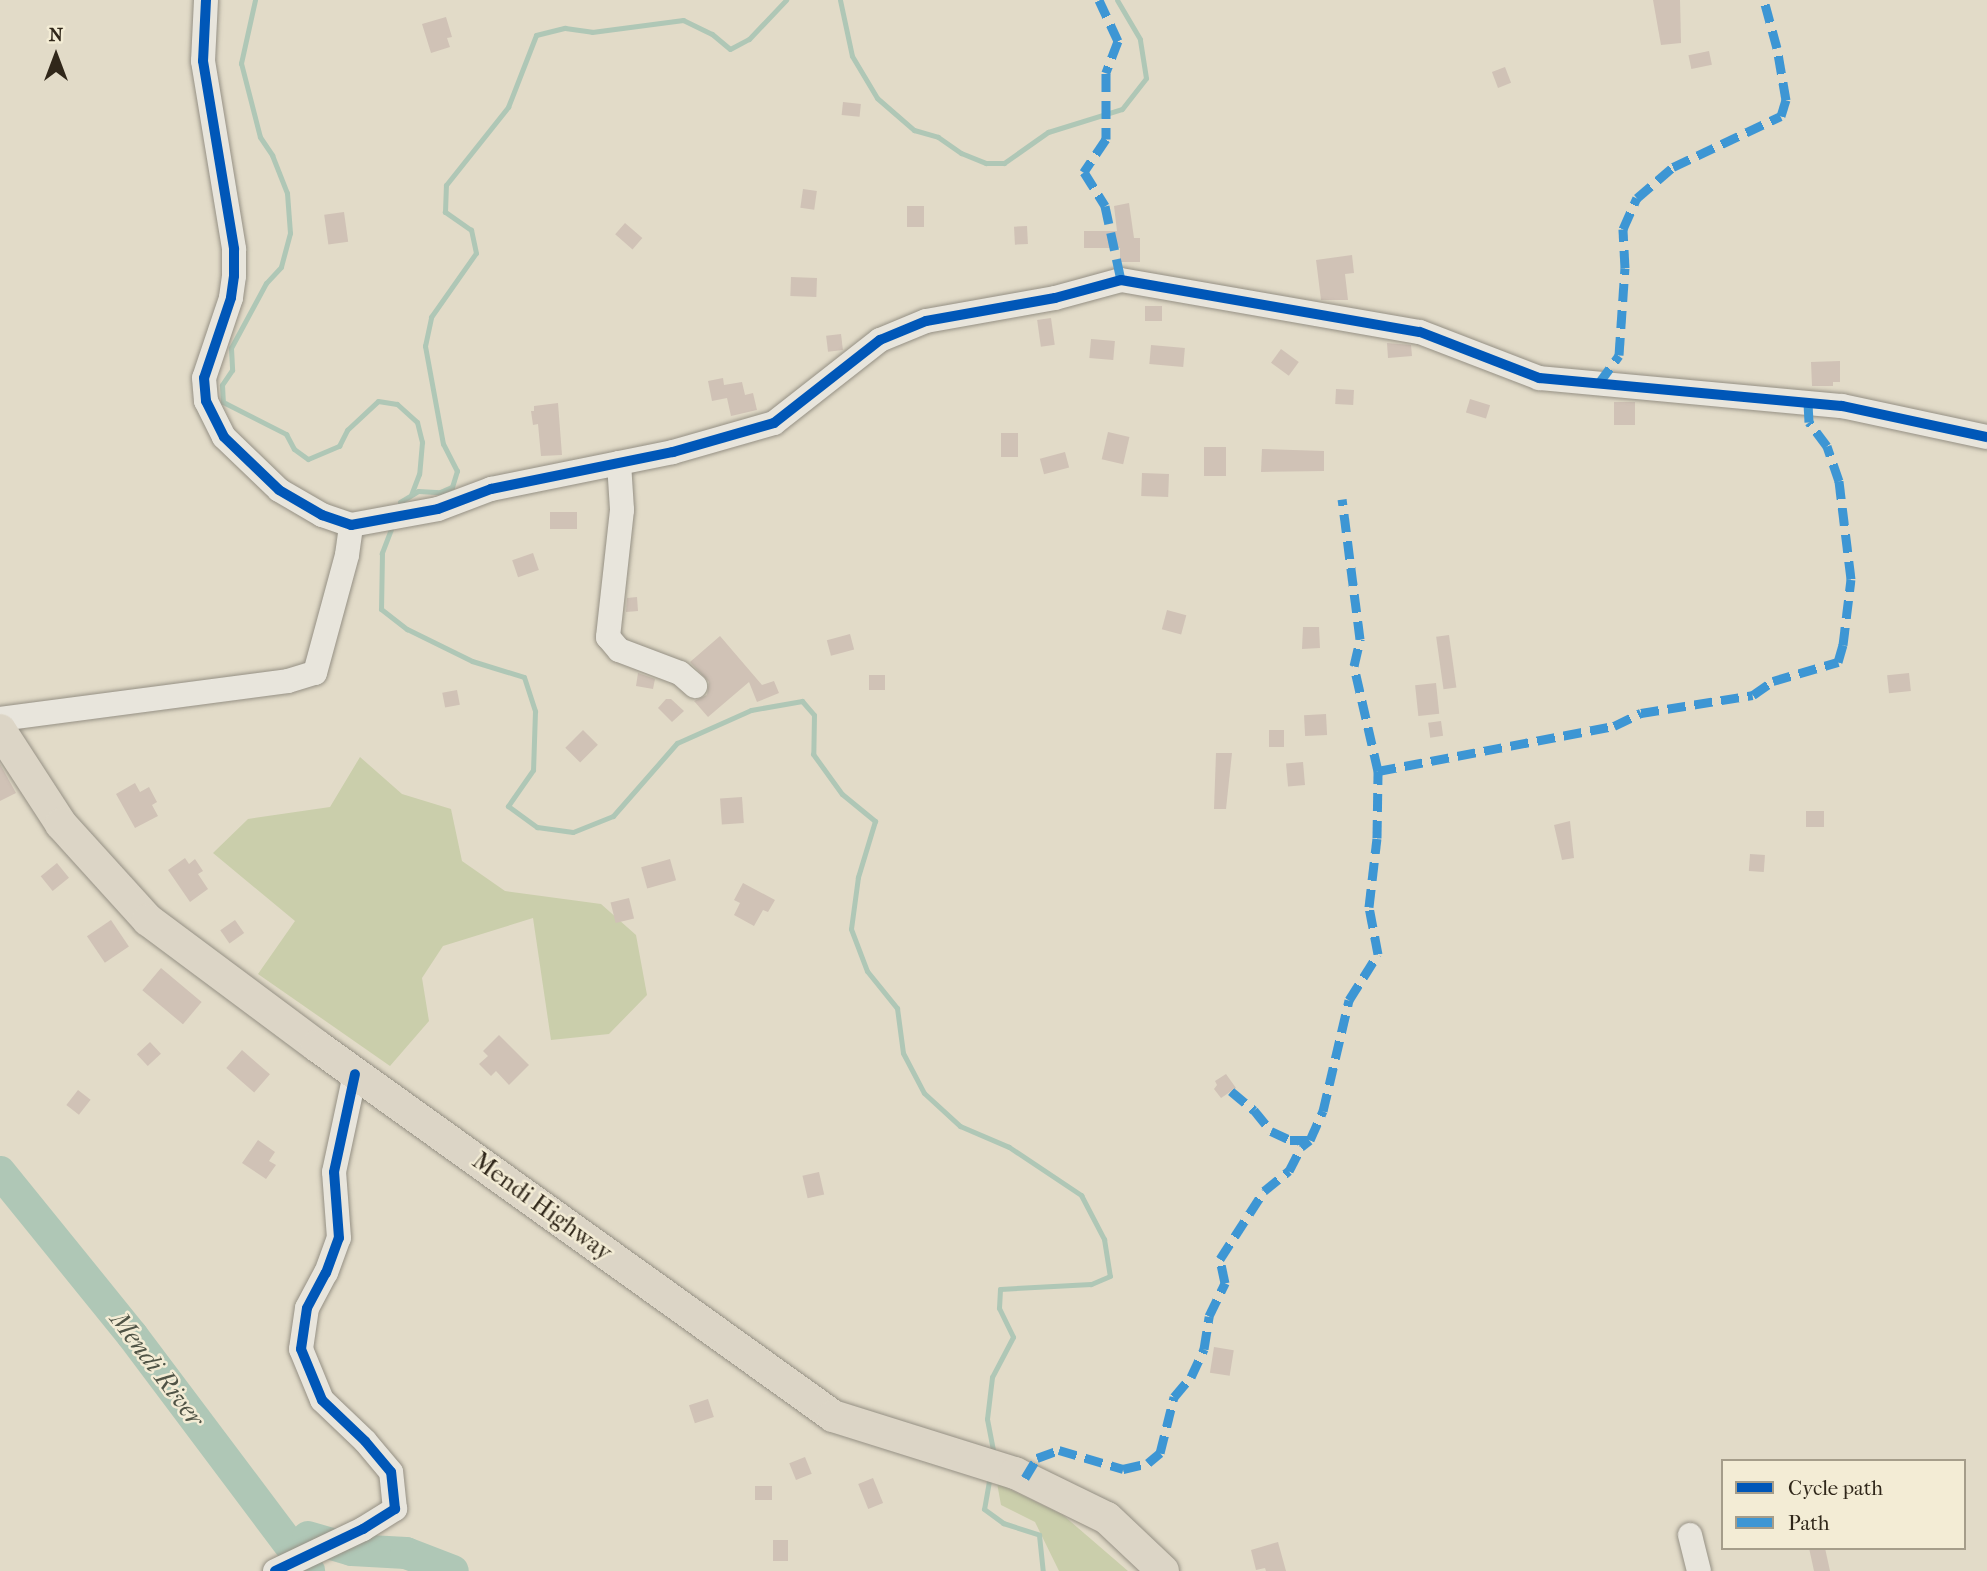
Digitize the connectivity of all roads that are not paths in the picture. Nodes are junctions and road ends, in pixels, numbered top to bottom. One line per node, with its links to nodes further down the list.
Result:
1 (206, 0): 4 (street)
2 (1987, 437): 3 (street)
3 (619, 463): 4 (street); 5 (street)
4 (351, 524): 6 (street)
5 (695, 686)
6 (0, 719)
7 (0, 730): 8 (main road, Mendi Highway)
8 (355, 1074): 10 (street); 11 (main road, Mendi Highway)
9 (1690, 1535): 12 (street)
10 (275, 1571)
11 (1163, 1571)
12 (1699, 1571)

